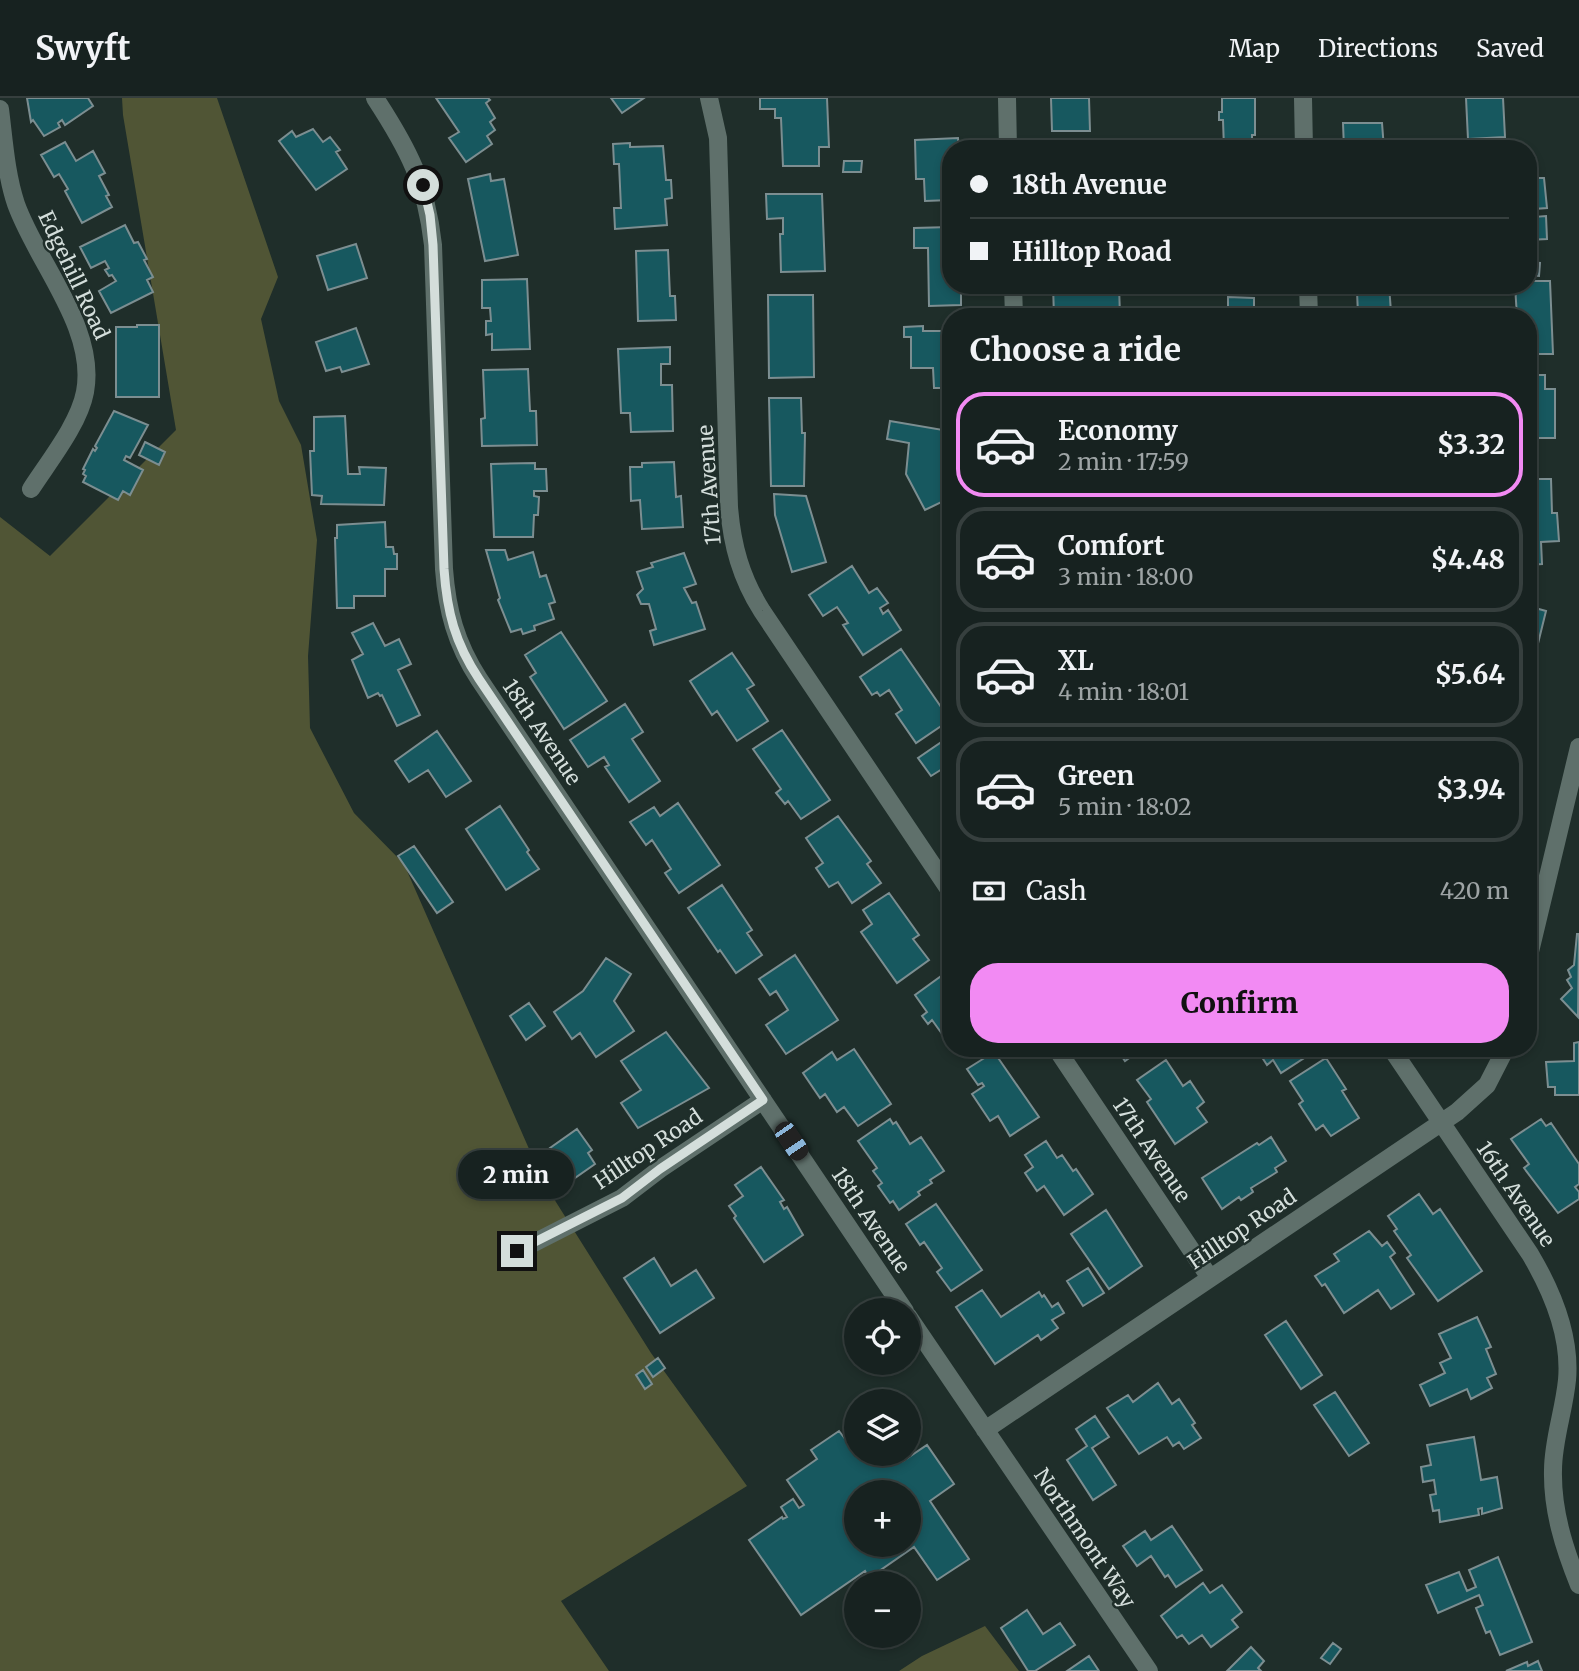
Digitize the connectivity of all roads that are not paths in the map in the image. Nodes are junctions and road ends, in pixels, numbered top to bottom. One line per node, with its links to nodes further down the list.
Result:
1 (375, 98): 15 (street, 18th Avenue)
2 (709, 98): 10 (street, 17th Avenue)
3 (1007, 98): 6 (street)
4 (1303, 98): 7 (street)
5 (0, 109): 8 (street, Edgehill Road)
6 (1008, 140)
7 (1304, 140)
8 (31, 489)
9 (1579, 747): 11 (street)
10 (942, 879)
11 (1537, 922)
12 (1062, 1057): 18 (street, 17th Avenue)
13 (1397, 1057): 16 (street, 16th Avenue)
14 (1502, 1057): 16 (street, Hilltop Road)
15 (763, 1100): 17 (street, Hilltop Road); 19 (street, 18th Avenue)
16 (1441, 1123): 18 (street, Hilltop Road); 22 (street, 16th Avenue)
17 (517, 1251)
18 (1210, 1278): 21 (street, Hilltop Road)
19 (896, 1298)
20 (921, 1335): 21 (street)
21 (985, 1430): 23 (street, Northmont Way)
22 (1579, 1585)
23 (1149, 1671)

